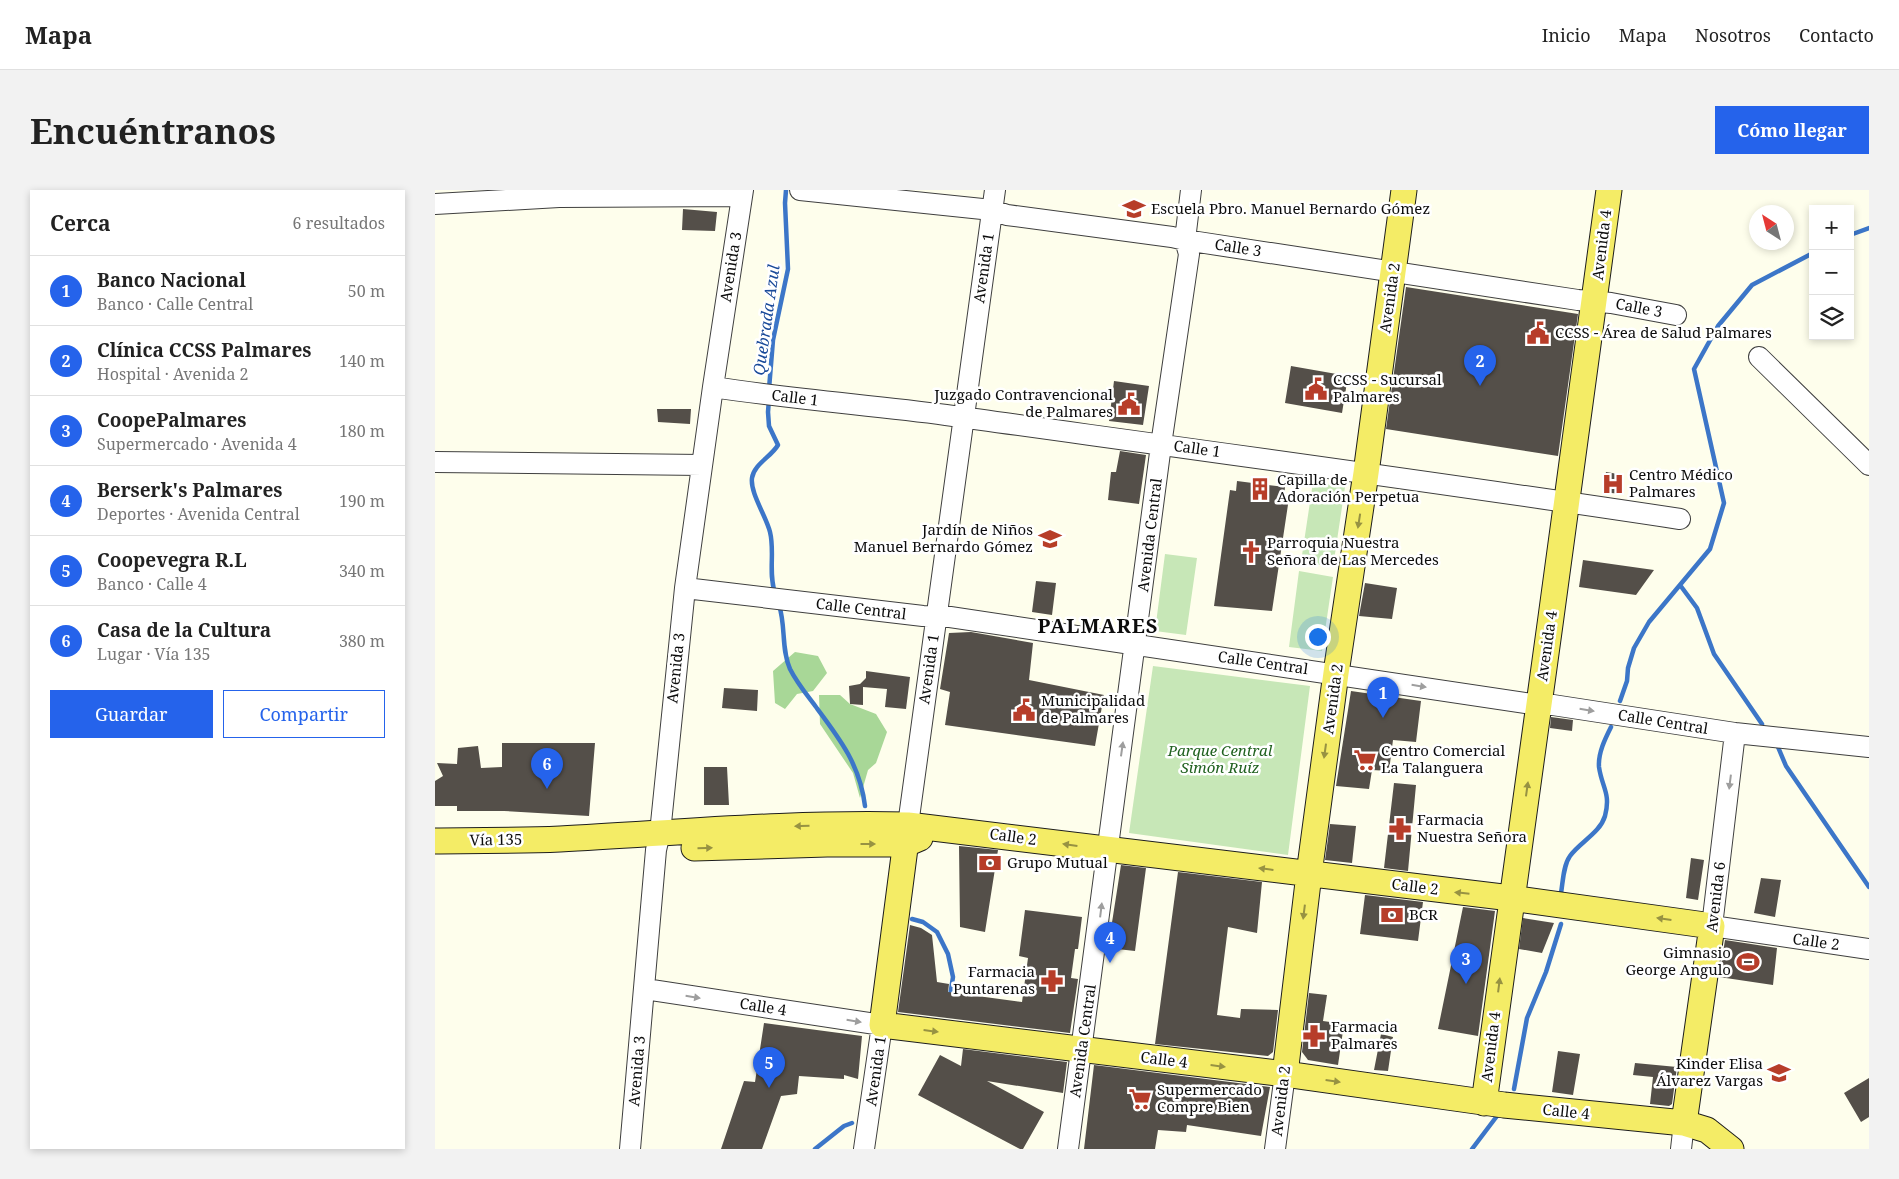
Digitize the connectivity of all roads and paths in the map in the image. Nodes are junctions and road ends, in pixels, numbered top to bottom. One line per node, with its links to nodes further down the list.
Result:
1 (800, 190): 8 (street, Calle 3)
2 (995, 190): 8 (street, Avenida 1)
3 (1191, 190): 9 (street, Avenida Central)
4 (1405, 190): 10 (main road, Avenida 2)
5 (1609, 190): 11 (main road, Avenida 4)
6 (742, 193): 7 (street); 14 (street, Avenida 3)
7 (435, 204)
8 (992, 210): 9 (street, Calle 3); 15 (street, Avenida 1)
9 (1185, 240): 10 (street, Calle 3); 16 (street, Avenida Central)
10 (1393, 272): 11 (street, Calle 3); 20 (main road, Avenida 2)
11 (1595, 301): 12 (street, Calle 3); 21 (main road, Avenida 4)
12 (1676, 315)
13 (1759, 357): 19 (street)
14 (713, 387): 15 (street, Calle 1); 18 (street, Avenida 3)
15 (963, 418): 16 (street, Calle 1); 24 (street, Avenida 1)
16 (1161, 445): 20 (street, Calle 1); 25 (street, Avenida Central)
17 (435, 462): 18 (street)
18 (702, 465): 23 (street, Avenida 3)
19 (1869, 465)
20 (1367, 473): 21 (street, Calle 1); 26 (main road, Avenida 2, one-way to 26)
21 (1568, 502): 22 (street, Calle 1); 27 (main road, Avenida 4)
22 (1680, 519)
23 (685, 588): 24 (street, Calle Central); 32 (street, Avenida 3)
24 (936, 616): 25 (street, Calle Central); 30 (street, Avenida 1)
25 (1136, 645): 26 (street, Calle Central); 33 (street, Avenida Central, one-way to 25)
26 (1336, 674): 27 (street, Calle Central, one-way to 27); 34 (main road, Avenida 2, one-way to 34)
27 (1539, 705): 28 (street, Calle Central, one-way to 28); 35 (main road, Avenida 4, one-way to 27)
28 (1735, 733): 29 (street, Calle Central); 36 (street, Avenida 6, one-way to 36)
29 (1869, 747)
30 (907, 835): 32 (main road, Calle 2); 33 (main road, Calle 2, one-way to 30); 39 (main road, Avenida 1)
31 (435, 840): 32 (main road, Vía 135)
32 (658, 841): 38 (street, Avenida 3)
33 (1108, 850): 34 (main road, Calle 2, one-way to 33); 40 (street, Avenida Central, one-way to 33)
34 (1309, 874): 35 (main road, Calle 2, one-way to 34); 41 (main road, Avenida 2, one-way to 41)
35 (1511, 898): 36 (main road, Calle 2, one-way to 35); 42 (main road, Avenida 4, one-way to 35)
36 (1712, 926): 37 (street, Calle 2); 43 (main road, Avenida 6)
37 (1869, 950)
38 (645, 989): 39 (street, Calle 4, one-way to 39); 44 (street, Avenida 3)
39 (882, 1025): 40 (main road, Calle 4, one-way to 40); 45 (street, Avenida 1)
40 (1082, 1050): 41 (main road, Calle 4, one-way to 41); 46 (street, Avenida Central)
41 (1285, 1074): 42 (main road, Calle 4, one-way to 42); 47 (street, Avenida 2)
42 (1484, 1103): 43 (main road, Calle 4)
43 (1684, 1123): 48 (street, Avenida 6); 49 (main road)
44 (630, 1149)
45 (864, 1149)
46 (1068, 1149)
47 (1275, 1149)
48 (1681, 1149)
49 (1731, 1149)

